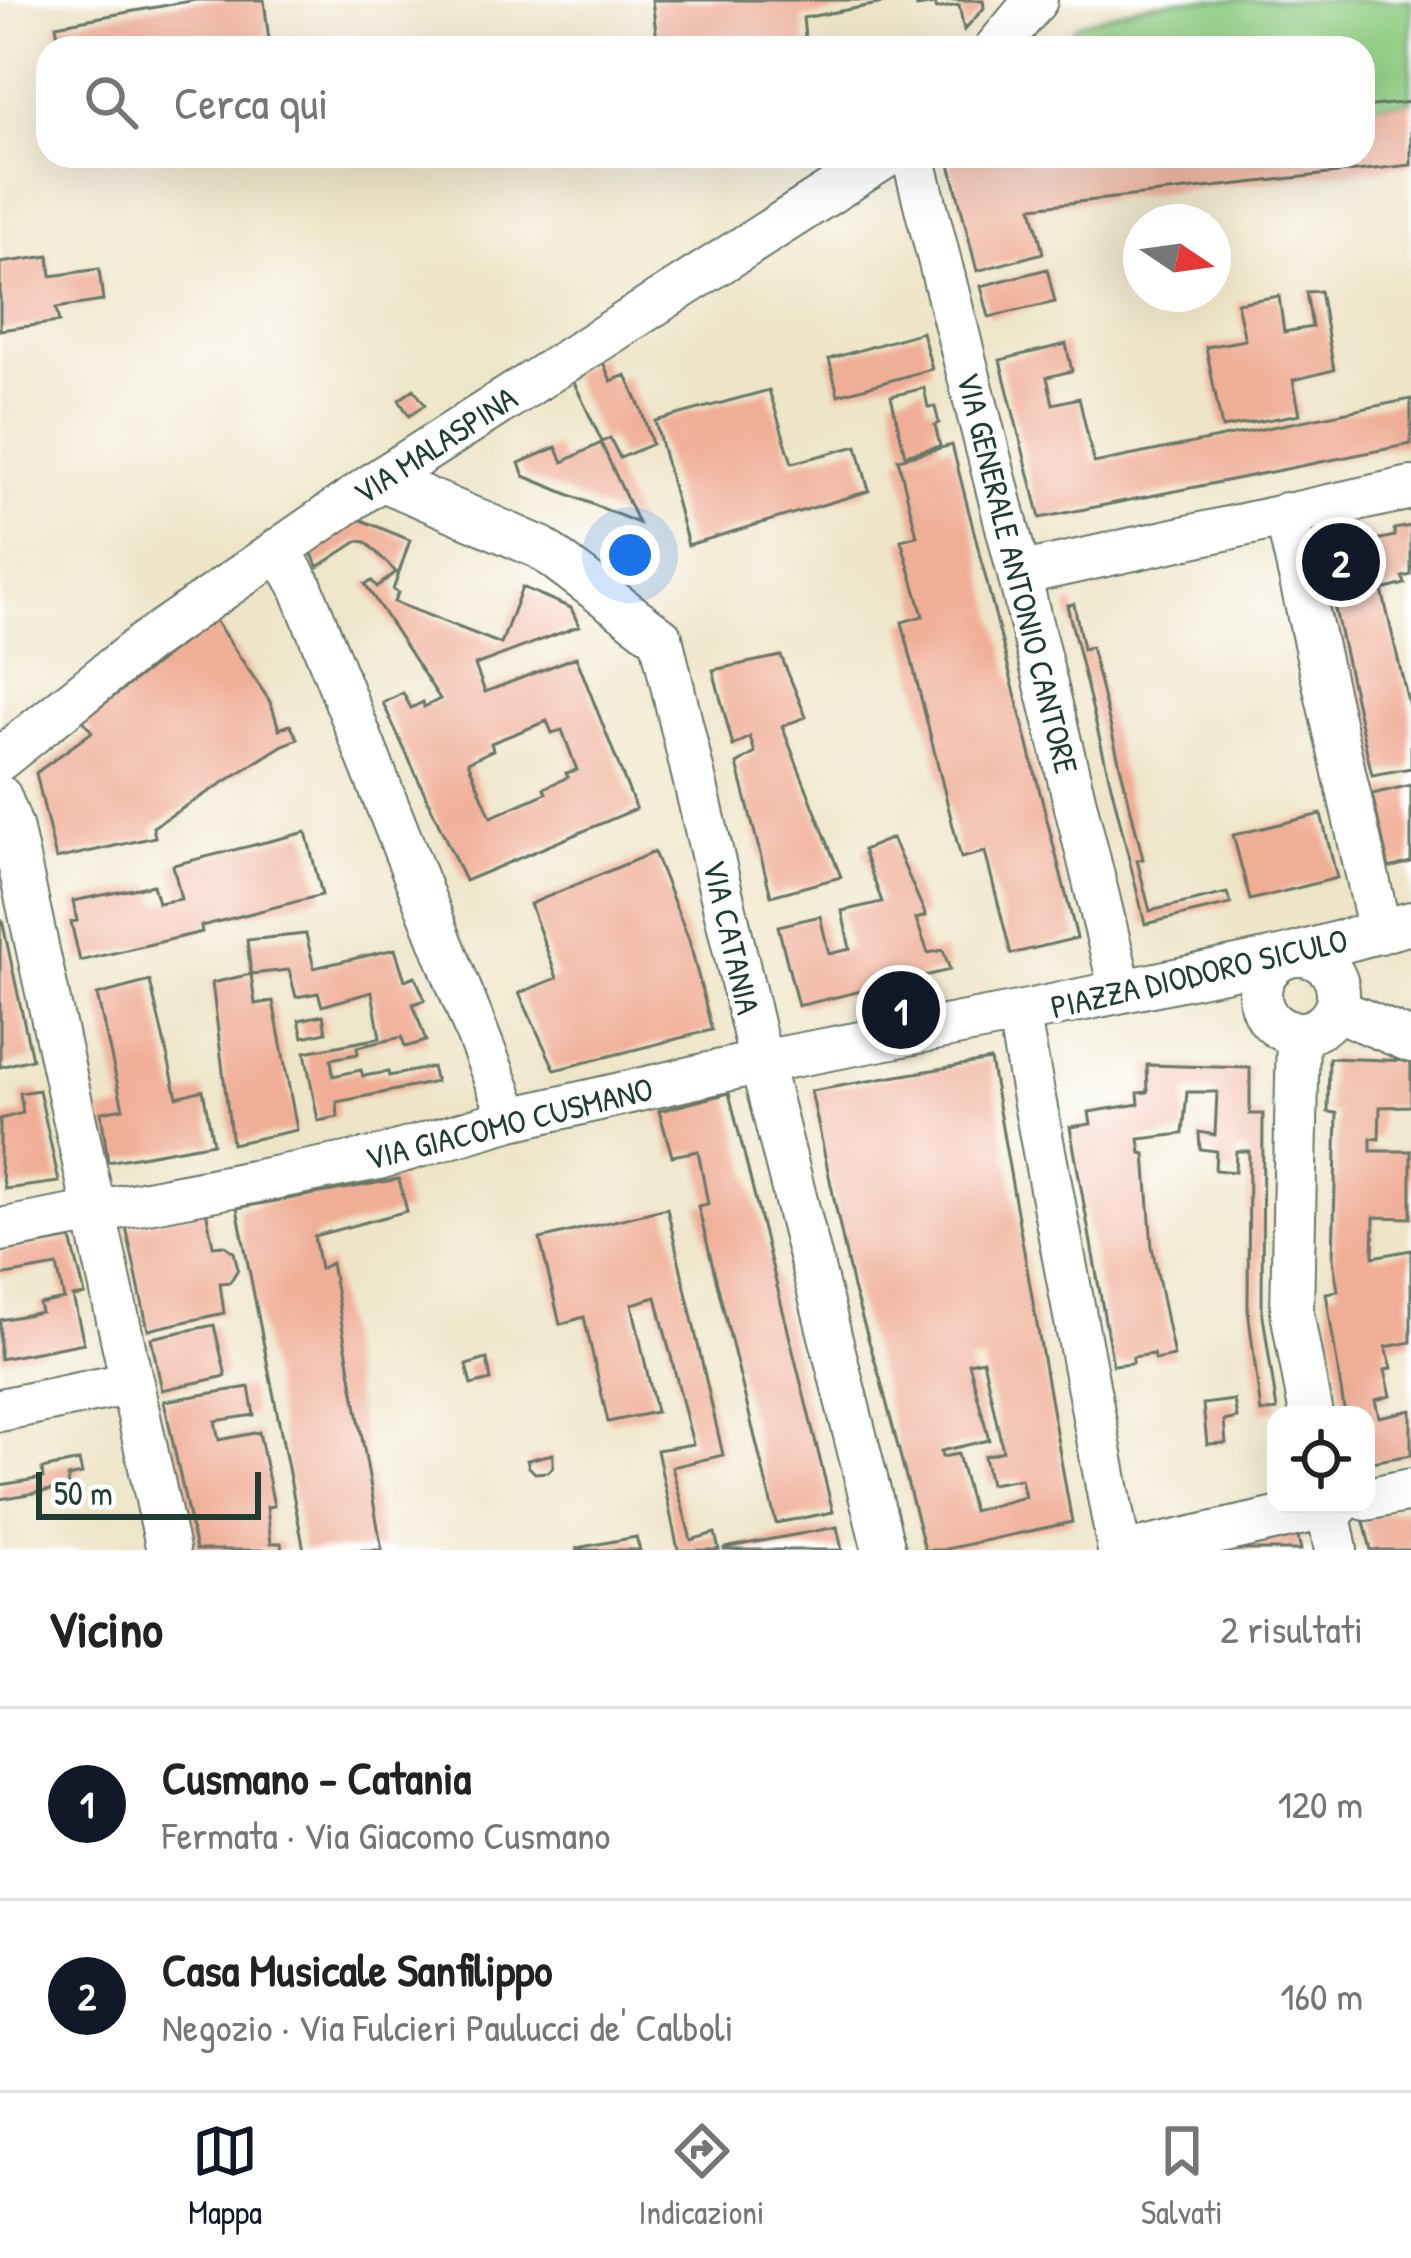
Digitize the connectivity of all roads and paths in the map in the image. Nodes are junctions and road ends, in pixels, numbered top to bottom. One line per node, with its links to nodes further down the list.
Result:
1 (1036, 0): 2 (street)
2 (1006, 36)
3 (868, 168): 5 (street, VIA MALASPINA)
4 (916, 168): 9 (street, VIA GENERALE ANTONIO CANTORE)
5 (381, 478): 8 (street, VIA MALASPINA); 19 (street, VIA CATANIA)
6 (1411, 488): 7 (street)
7 (1286, 514): 9 (street); 12 (street)
8 (279, 549): 10 (street, VIA MALASPINA); 20 (street)
9 (1019, 574): 14 (street, VIA GENERALE ANTONIO CANTORE)
10 (0, 759)
11 (0, 797): 21 (street)
12 (1395, 927): 13 (street, PIAZZA DIODORO SICULO)
13 (1285, 958): 14 (street, PIAZZA DIODORO SICULO); 15 (street); 17 (street)
14 (1121, 991): 16 (street, PIAZZA DIODORO SICULO)
15 (1335, 1009): 17 (street); 18 (street, PIAZZA DIODORO SICULO)
16 (1018, 1013): 19 (street, VIA GIACOMO CUSMANO); 32 (street)
17 (1298, 1033): 24 (street)
18 (1411, 1041)
19 (761, 1062): 20 (street, VIA GIACOMO CUSMANO); 31 (street, VIA CATANIA)
20 (512, 1119): 21 (street, VIA GIACOMO CUSMANO)
21 (94, 1212): 22 (street, VIA GIACOMO CUSMANO); 23 (street)
22 (0, 1230)
23 (132, 1383): 25 (street); 30 (street)
24 (1309, 1406)
25 (0, 1410)
26 (1411, 1490): 27 (street)
27 (1375, 1497)
28 (1296, 1514): 33 (street)
29 (1339, 1514): 34 (street)
30 (168, 1550)
31 (884, 1550)
32 (1120, 1550)
33 (1139, 1550)
34 (1336, 1550)

